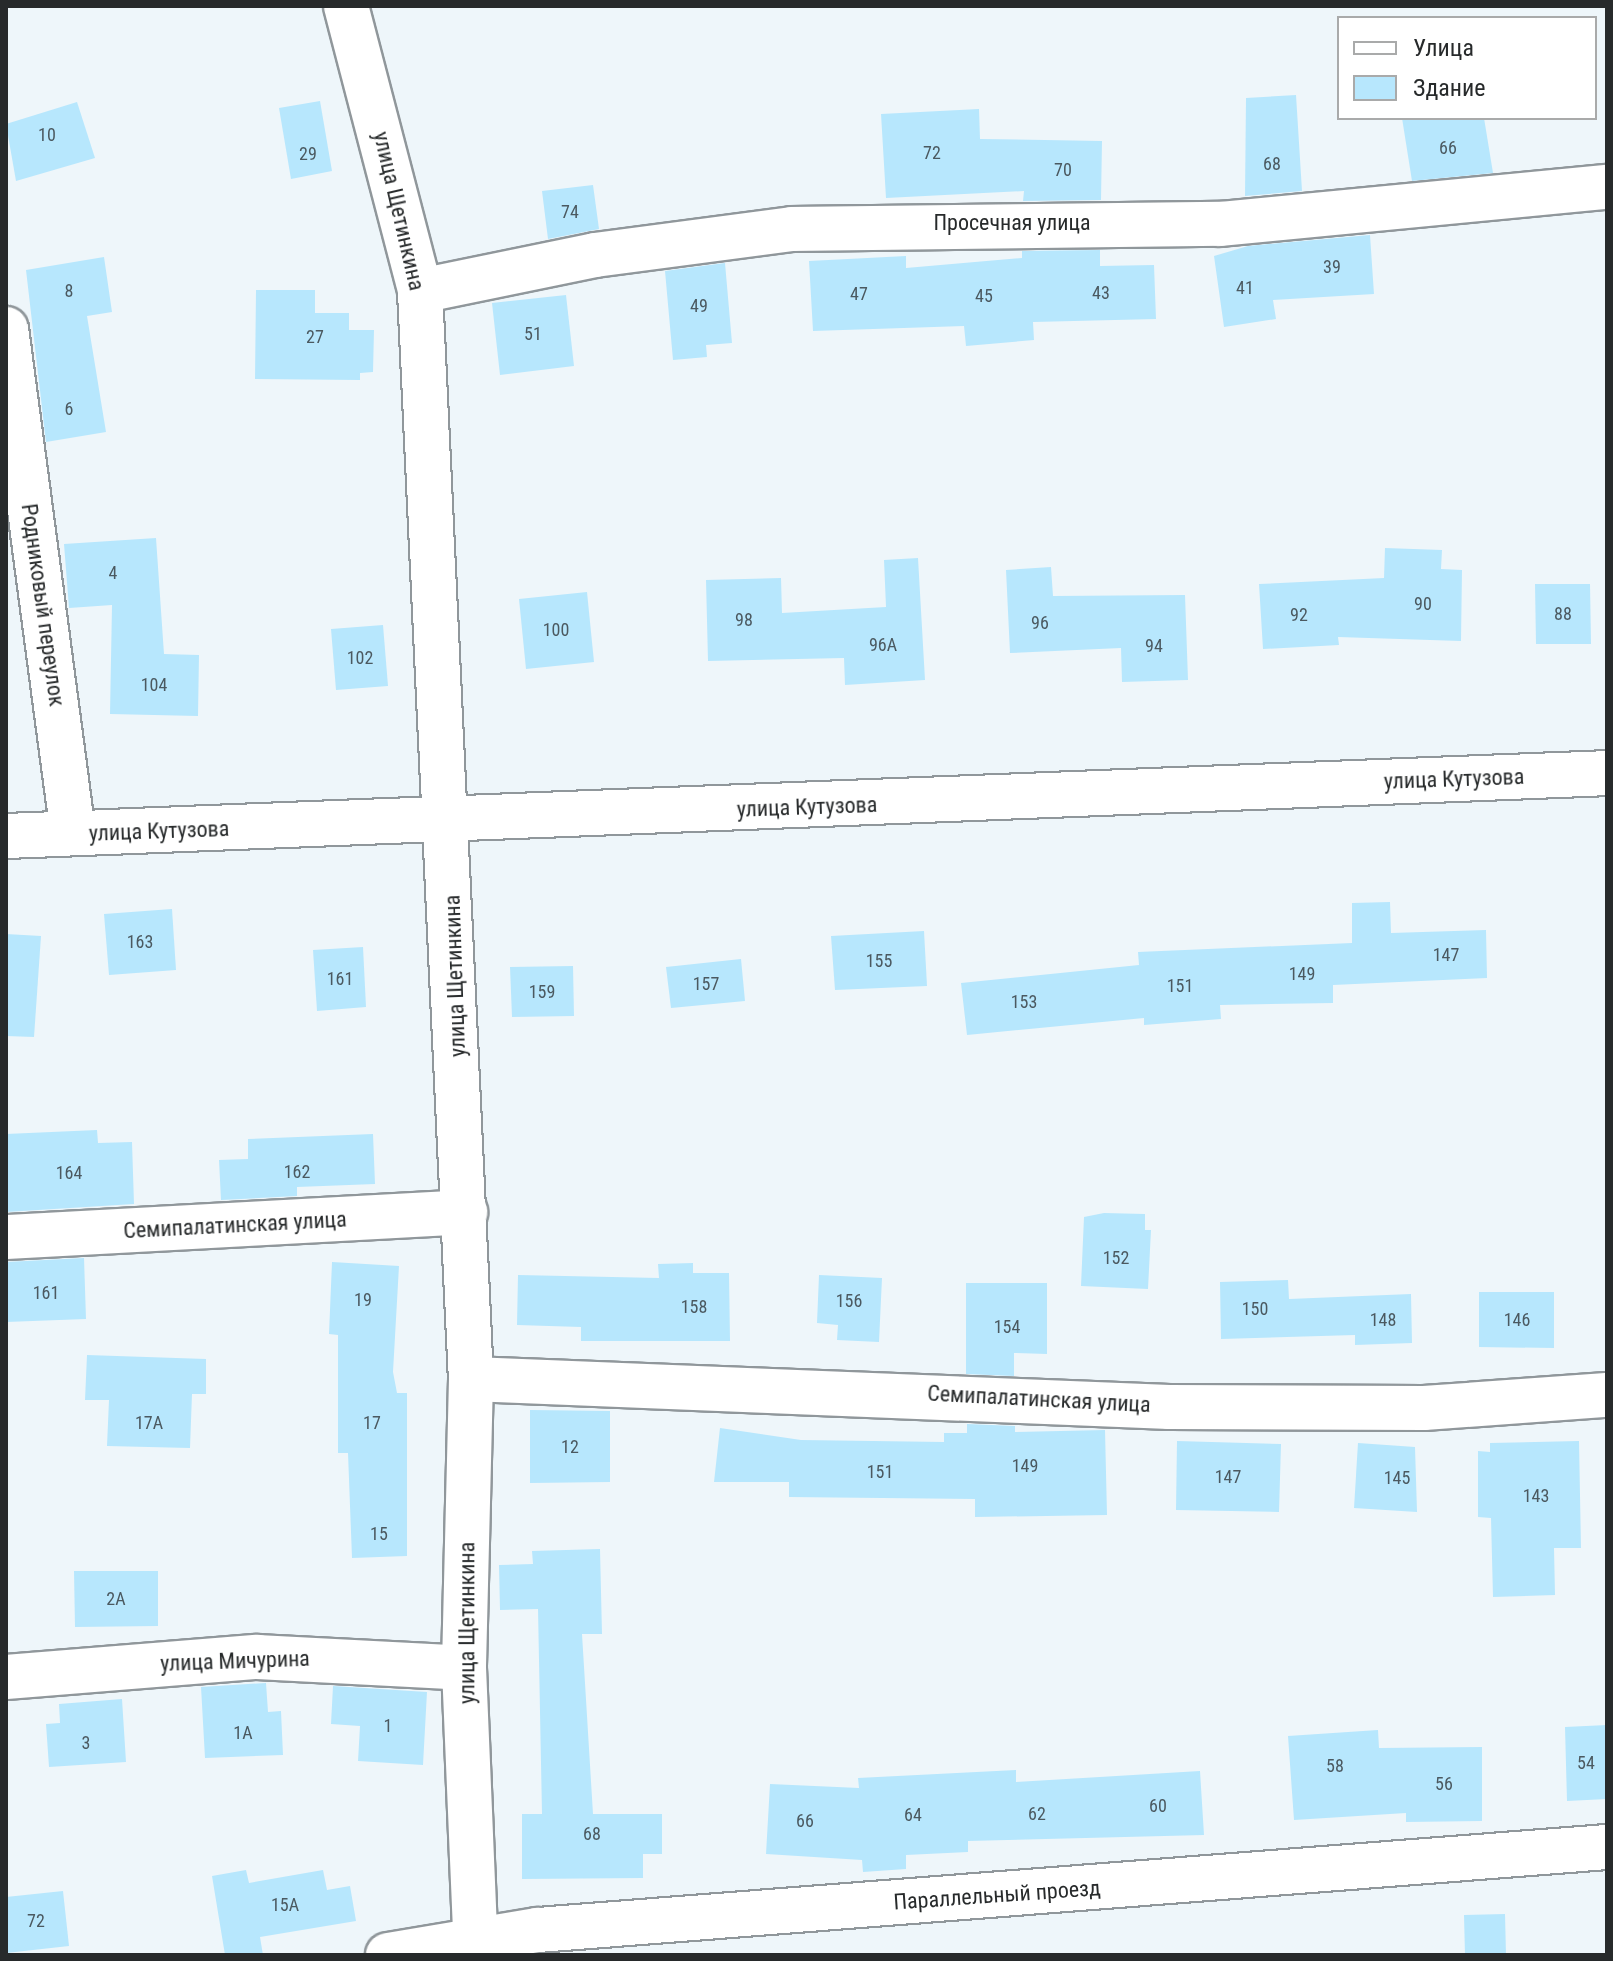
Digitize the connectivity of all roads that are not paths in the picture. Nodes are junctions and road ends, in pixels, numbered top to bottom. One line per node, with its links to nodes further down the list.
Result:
1 (346, 6): 3 (street, улица Щетинкина)
2 (1607, 187): 3 (street, Просечная улица)
3 (420, 291): 6 (street, улица Щетинкина)
4 (6, 329): 7 (street, Родниковый переулок)
5 (1607, 773): 6 (street, улица Кутузова)
6 (448, 822): 7 (street, улица Кутузова); 9 (street, улица Щетинкина)
7 (73, 833): 8 (street, улица Кутузова)
8 (6, 836)
9 (465, 1212): 10 (street, Семипалатинская улица); 11 (street, улица Щетинкина)
10 (6, 1237)
11 (471, 1379): 12 (street, Семипалатинская улица); 13 (street, улица Щетинкина)
12 (1607, 1395)
13 (464, 1668): 14 (street, улица Мичурина); 16 (street, улица Щетинкина)
14 (6, 1677)
15 (1607, 1847): 16 (street, Параллельный проезд)
16 (476, 1946): 17 (street, Параллельный проезд)
17 (388, 1955)

